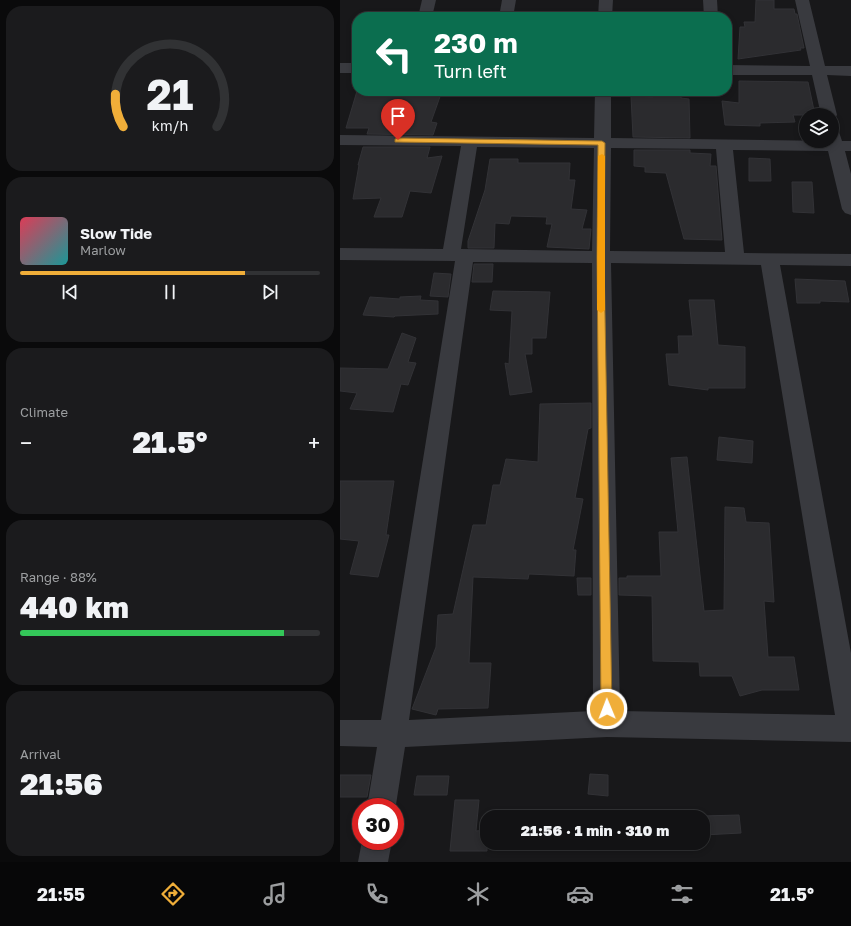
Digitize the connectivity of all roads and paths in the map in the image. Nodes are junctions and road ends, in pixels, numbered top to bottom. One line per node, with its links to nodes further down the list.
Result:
1 (429, 0): 6 (street)
2 (509, 0): 7 (street)
3 (606, 0): 8 (street)
4 (710, 0): 9 (street)
5 (802, 0): 13 (street)
6 (426, 12)
7 (507, 12)
8 (605, 12)
9 (711, 12)
10 (340, 68): 11 (street)
11 (352, 68)
12 (732, 70): 13 (street)
13 (820, 71): 14 (street); 16 (street)
14 (851, 71)
15 (603, 96): 21 (street)
16 (828, 108)
17 (340, 140): 18 (street)
18 (470, 141): 21 (street); 25 (street)
19 (839, 141): 23 (street)
20 (799, 142): 22 (street)
21 (602, 143): 22 (street); 26 (street)
22 (724, 144): 27 (street)
23 (851, 209)
24 (340, 254): 25 (street)
25 (458, 255): 26 (street); 33 (street)
26 (600, 257): 27 (street); 30 (street)
27 (735, 259): 28 (street)
28 (769, 259): 29 (street); 31 (street)
29 (851, 260)
30 (607, 724): 31 (street); 33 (street)
31 (851, 728)
32 (340, 733): 33 (street)
33 (394, 734): 34 (street)
34 (383, 798)
35 (375, 850): 36 (street)
36 (373, 862)

